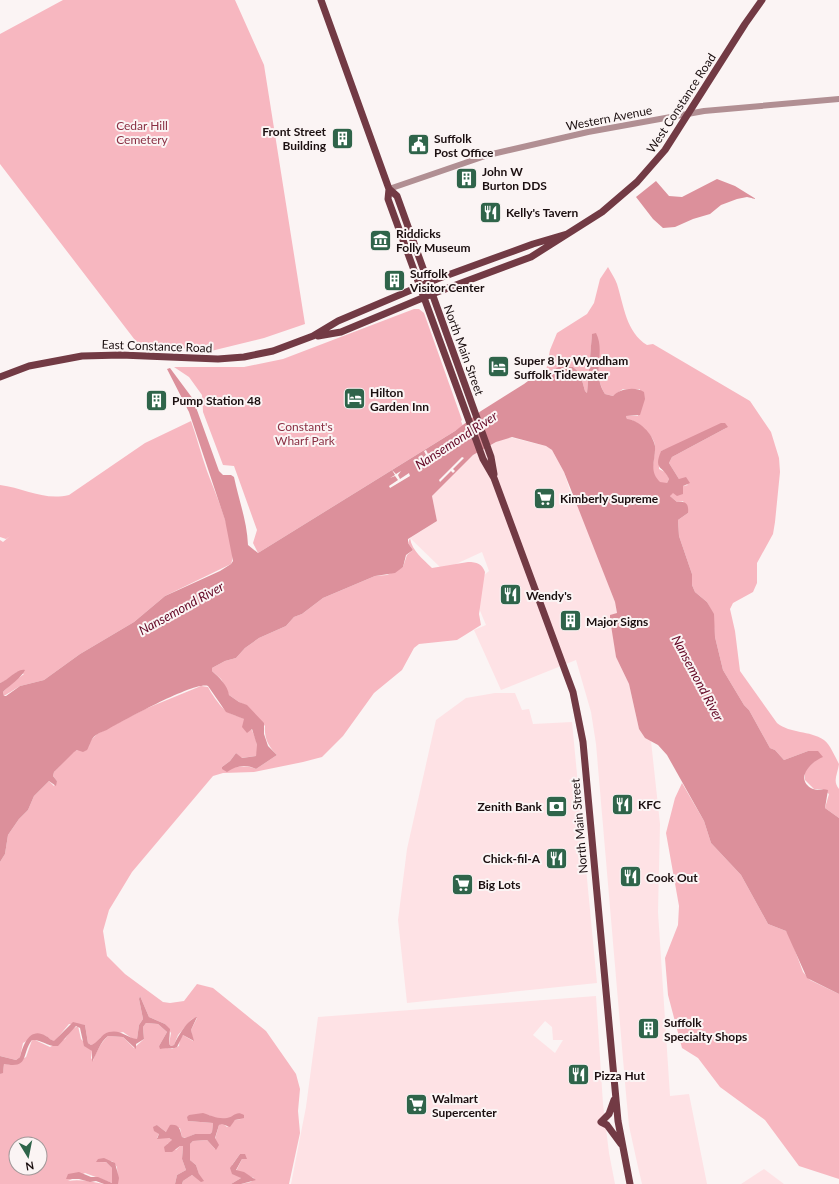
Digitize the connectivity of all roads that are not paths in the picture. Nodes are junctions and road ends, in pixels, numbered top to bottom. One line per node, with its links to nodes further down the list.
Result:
1 (321, 0): 5 (main road, North Main Street)
2 (762, 0): 4 (main road, West Constance Road)
3 (839, 99): 4 (street, Western Avenue)
4 (689, 114): 5 (street, Western Avenue); 6 (main road, West Constance Road)
5 (389, 189): 7 (main road, North Main Street); 8 (main road, North Main Street)
6 (567, 234): 7 (main road, West Constance Road); 9 (main road, West Constance Road)
7 (429, 283): 8 (main road, East Constance Road); 9 (main road, North Main Street)
8 (420, 287): 10 (main road, North Main Street); 11 (main road, East Constance Road)
9 (432, 294): 10 (main road, East Constance Road); 13 (main road, North Main Street)
10 (424, 298): 11 (main road, East Constance Road); 13 (main road, North Main Street)
11 (313, 336): 12 (main road, East Constance Road)
12 (0, 377)
13 (494, 478): 14 (main road, North Main Street)
14 (615, 1093): 15 (main road, North Main Street); 15 (main road)
15 (622, 1146): 16 (main road, North Main Street)
16 (630, 1184)

